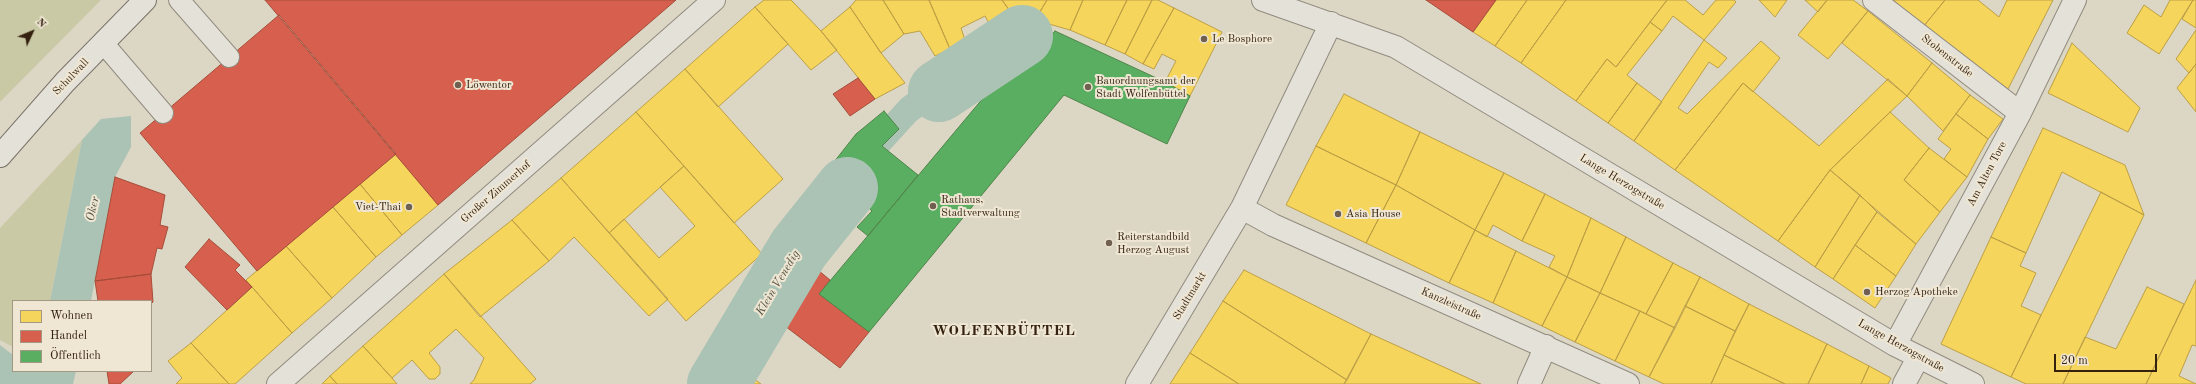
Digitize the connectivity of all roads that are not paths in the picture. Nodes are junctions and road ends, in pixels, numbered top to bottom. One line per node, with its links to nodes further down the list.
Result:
1 (145, 0): 8 (street, Schulwall)
2 (179, 0): 9 (lane)
3 (714, 0): 17 (street, Großer Zimmerhof)
4 (1262, 0): 7 (street, Lange Herzogstraße)
5 (1874, 0): 11 (street, Stobenstraße)
6 (2075, 0): 11 (street, Am Alten Tore)
7 (1331, 23): 13 (street, Stadtmarkt); 14 (street, Lange Herzogstraße)
8 (104, 44): 10 (lane); 12 (street, Schulwall)
9 (229, 57)
10 (164, 113)
11 (2020, 113): 14 (street, Am Alten Tore)
12 (0, 156)
13 (1242, 208): 15 (street, Kanzleistraße); 18 (street, Stadtmarkt)
14 (1895, 345): 16 (street, Lange Herzogstraße)
15 (1546, 346): 19 (street); 20 (street, Kanzleistraße)
16 (1918, 358): 21 (street); 22 (street, Lange Herzogstraße)
17 (278, 384)
18 (1137, 384)
19 (1529, 384)
20 (1628, 384)
21 (1904, 384)
22 (1973, 384)

